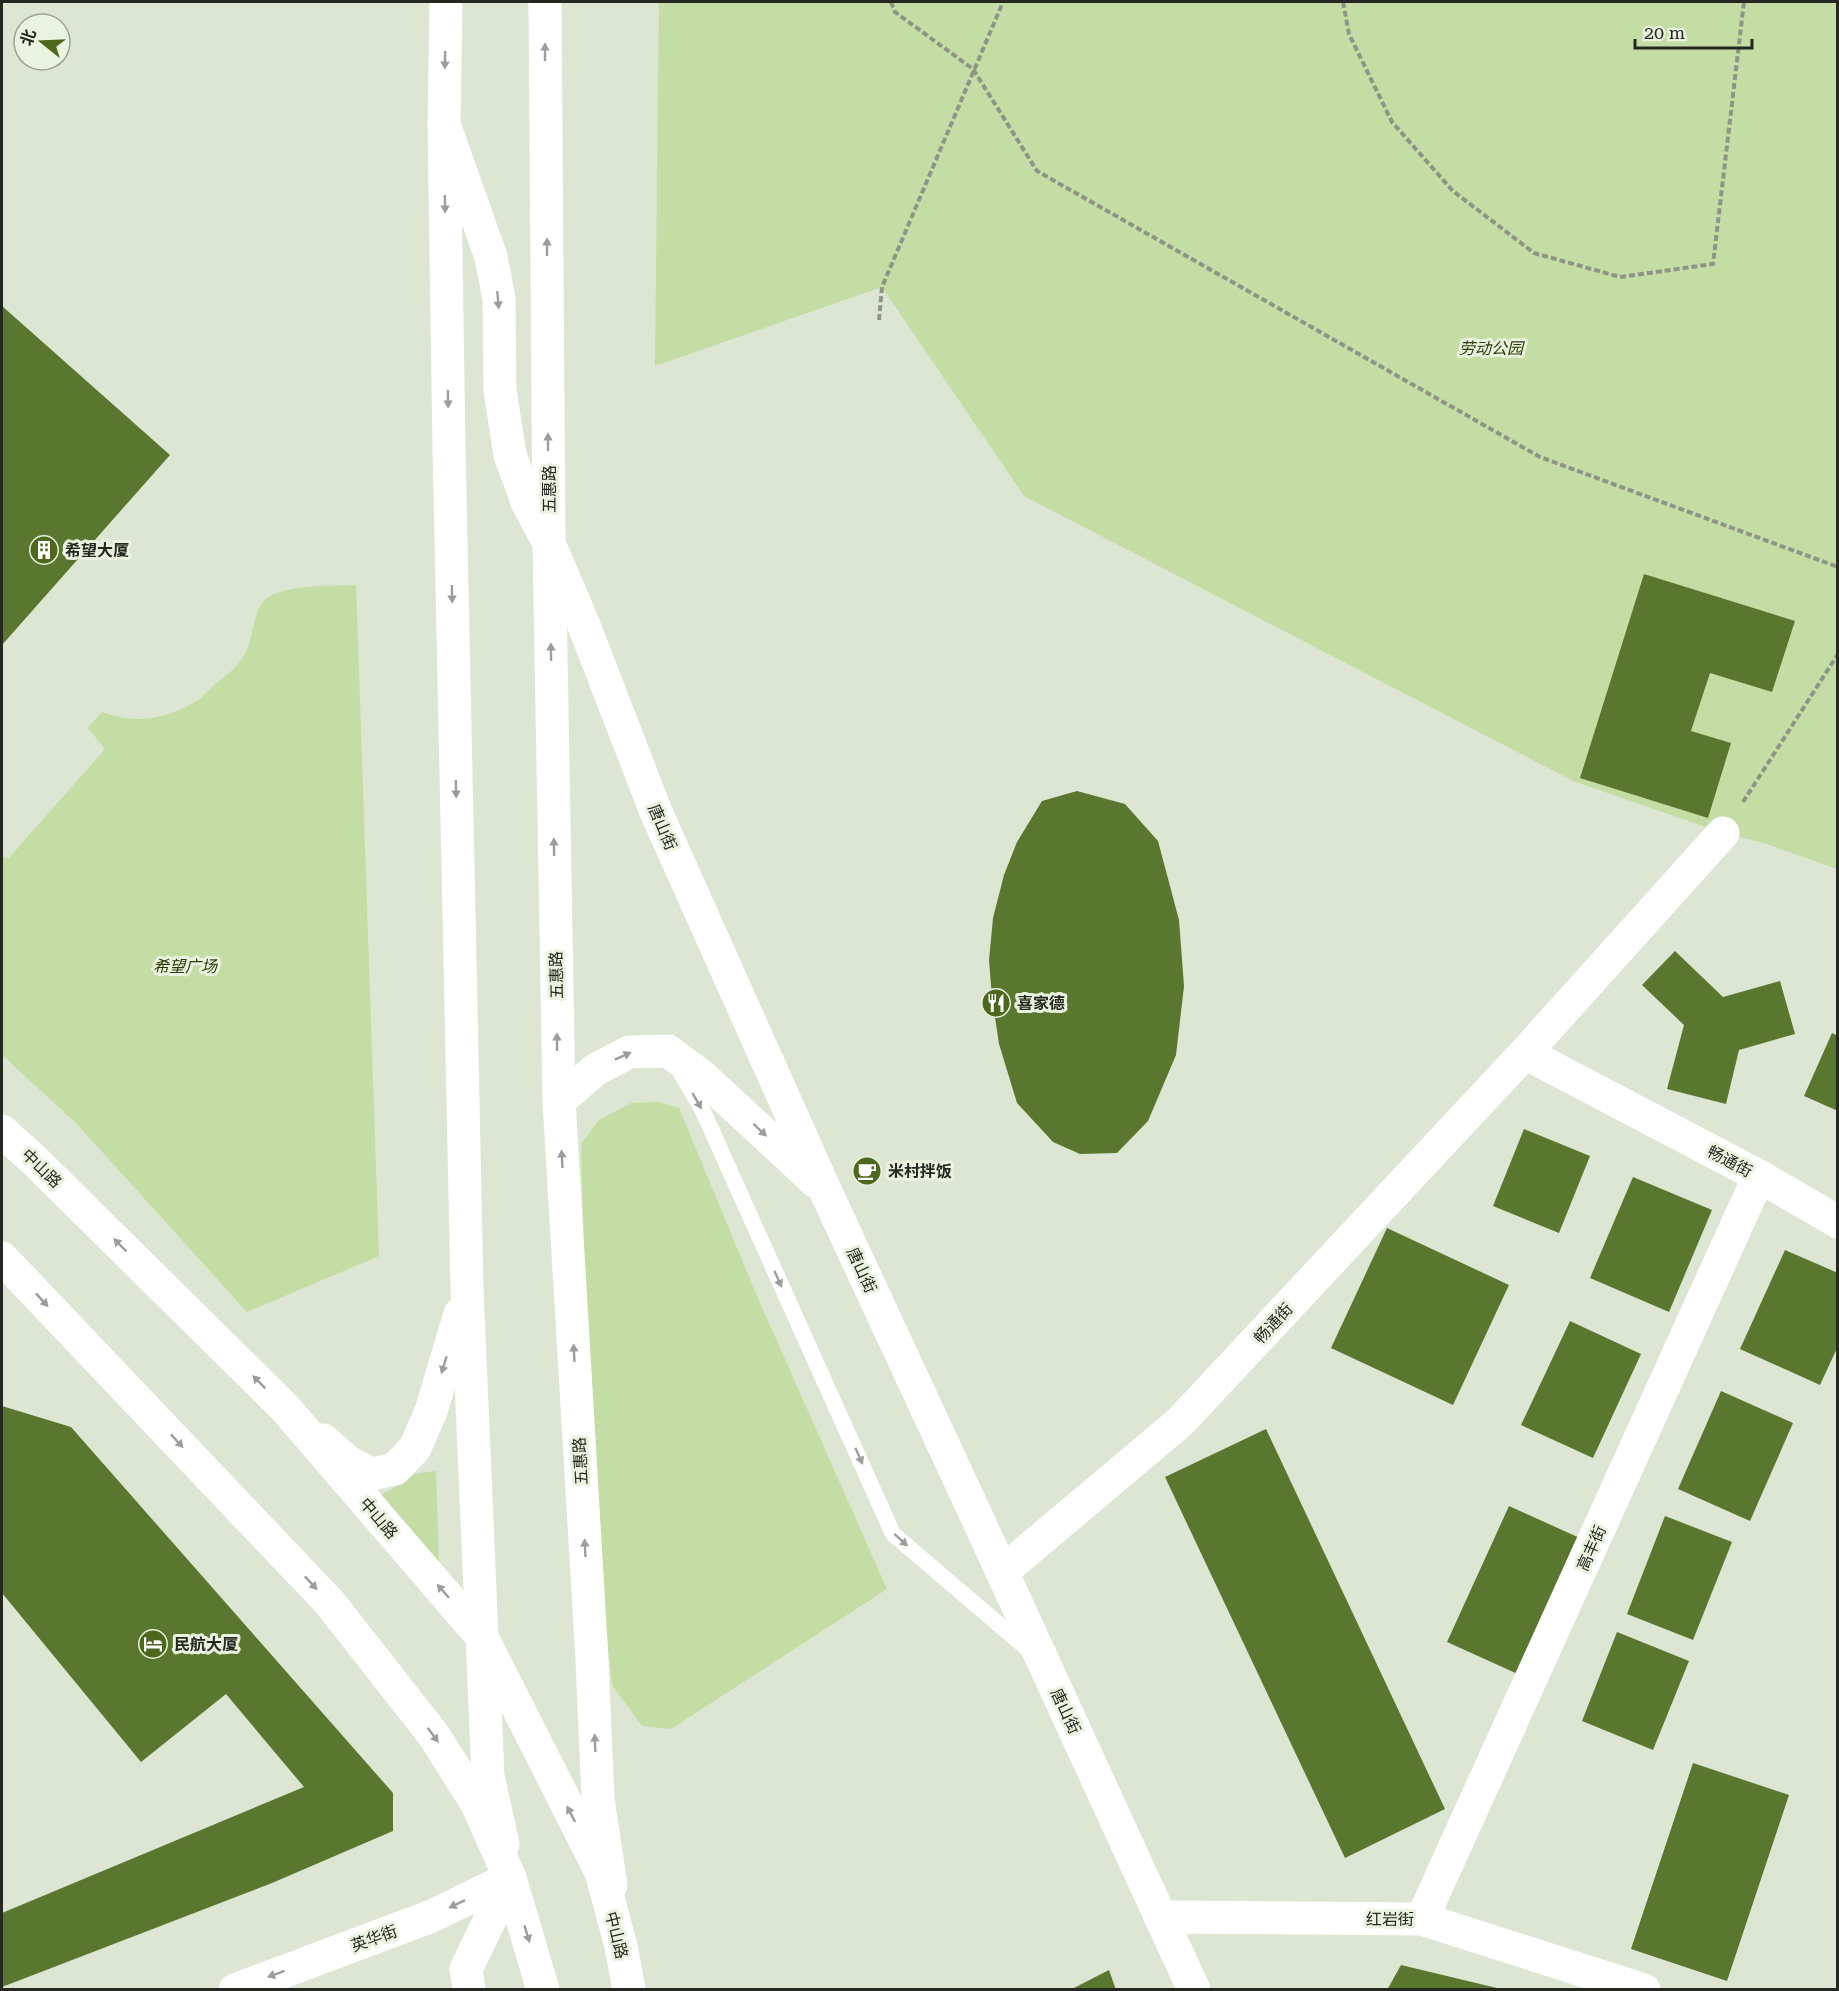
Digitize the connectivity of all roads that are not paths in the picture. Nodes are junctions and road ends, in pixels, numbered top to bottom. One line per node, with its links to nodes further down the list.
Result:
1 (446, 2): 3 (main road, one-way to 3)
2 (545, 2): 4 (main road, 五惠路, one-way to 2)
3 (444, 124): 4 (main road, 唐山街, one-way to 4); 14 (main road, one-way to 14)
4 (549, 543): 8 (main road, 五惠路, one-way to 4); 11 (main road, 唐山街)
5 (1723, 833): 7 (main road, 畅通街)
6 (668, 1051): 8 (main road, one-way to 6); 11 (main road, one-way to 11); 18 (lane, one-way to 18)
7 (1525, 1053): 10 (main road, 畅通街); 16 (main road, 畅通街)
8 (559, 1101): 22 (main road, 五惠路, one-way to 8)
9 (2, 1131): 15 (main road, 中山路, one-way to 9)
10 (1759, 1176): 12 (main road, 畅通街); 21 (main road, 高丰街)
11 (825, 1190): 16 (main road, 唐山街)
12 (1838, 1222)
13 (6, 1264): 19 (main road, one-way to 19)
14 (467, 1289): 15 (main road, one-way to 15); 17 (main road)
15 (285, 1408): 17 (main road, 中山路, one-way to 15)
16 (1002, 1572): 18 (main road, 唐山街)
17 (482, 1637): 19 (main road); 22 (main road, 中山路, one-way to 17)
18 (1043, 1662): 20 (main road, 唐山街)
19 (510, 1878): 23 (main road, 英华街, one-way to 23); 24 (main road); 25 (main road, one-way to 25)
20 (1160, 1917): 21 (main road, 红岩街); 27 (main road, 唐山街)
21 (1422, 1919): 28 (main road, 红岩街)
22 (621, 1946): 26 (main road, 中山路)
23 (235, 1989)
24 (469, 1989)
25 (543, 1989)
26 (629, 1989)
27 (1194, 1989)
28 (1644, 1989)

